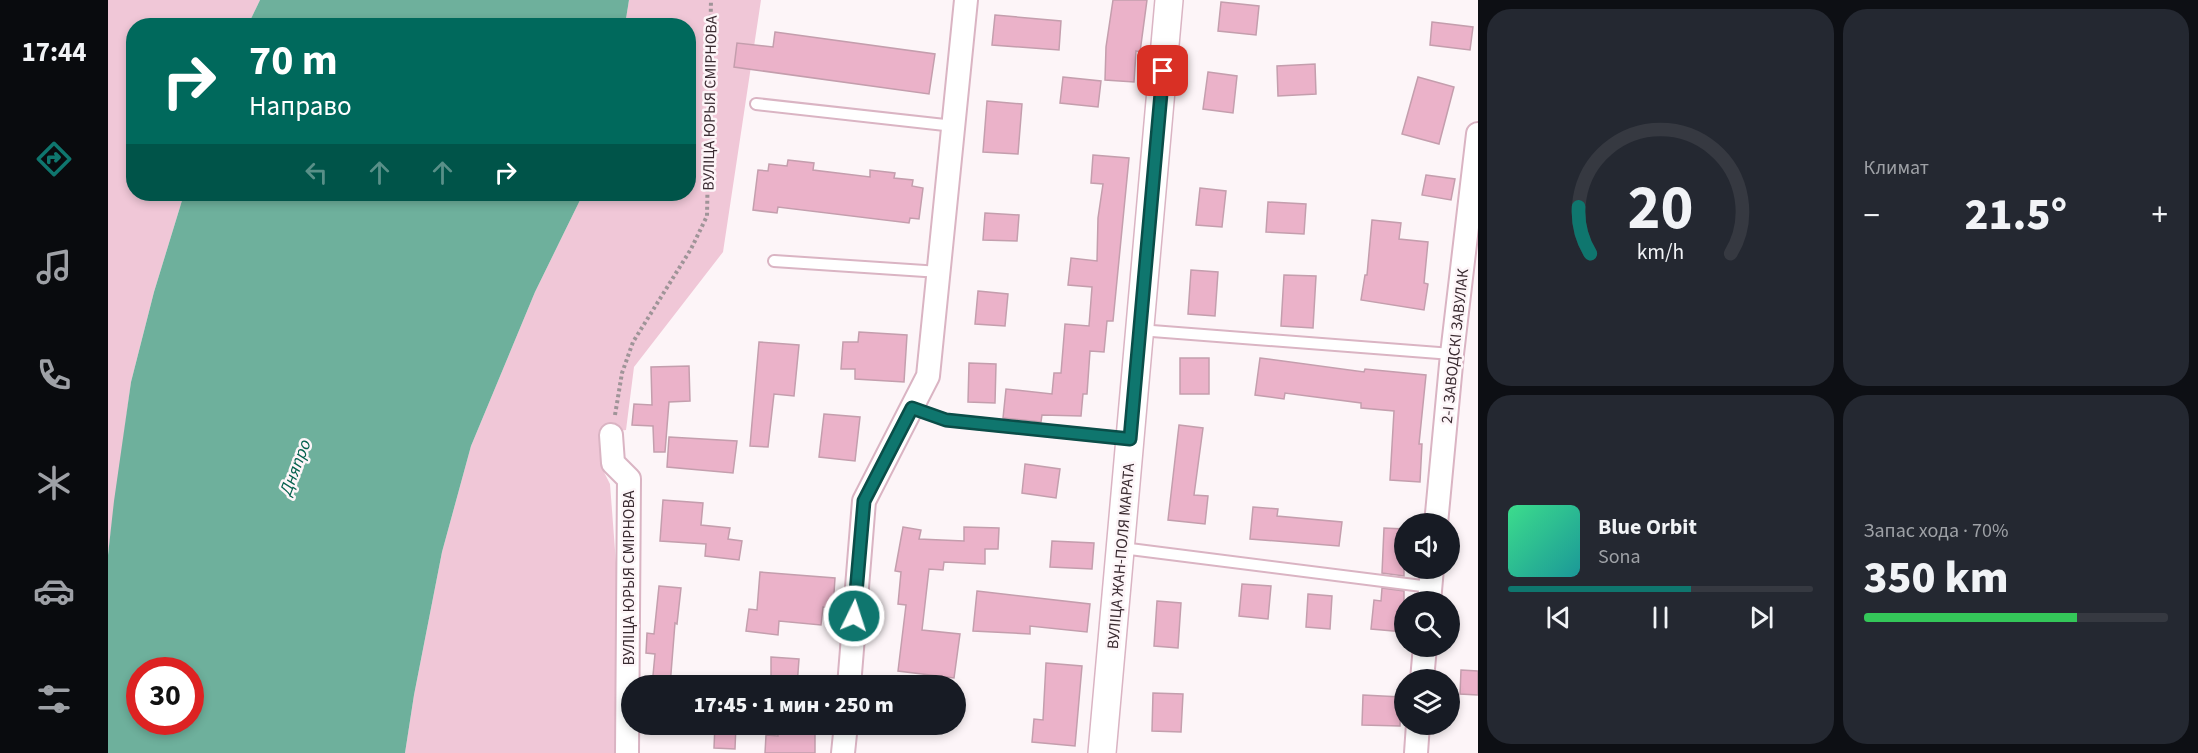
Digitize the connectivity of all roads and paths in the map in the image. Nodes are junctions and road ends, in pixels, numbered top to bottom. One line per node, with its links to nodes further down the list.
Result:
1 (711, 0): 12 (path, ВУЛІЦА ЮРЫЯ СМІРНОВА)
2 (966, 0): 5 (street)
3 (1169, 0): 9 (street, ВУЛІЦА ЖАН-ПОЛЯ МАРАТА)
4 (756, 104): 5 (lane)
5 (954, 126): 8 (street)
6 (1478, 134): 10 (street, 2-І ЗАВОДСКІ ЗАВУЛАК)
7 (774, 261): 8 (lane)
8 (940, 272): 11 (street)
9 (1139, 330): 10 (lane); 13 (street, ВУЛІЦА ЖАН-ПОЛЯ МАРАТА)
10 (1452, 354): 14 (street, 2-І ЗАВОДСКІ ЗАВУЛАК)
11 (912, 408): 13 (lane); 17 (street)
12 (611, 435): 20 (street, ВУЛІЦА ЮРЫЯ СМІРНОВА)
13 (1130, 439): 15 (street, ВУЛІЦА ЖАН-ПОЛЯ МАРАТА)
14 (1437, 513)
15 (1121, 548): 16 (lane); 22 (street, ВУЛІЦА ЖАН-ПОЛЯ МАРАТА)
16 (1430, 586)
17 (850, 675)
18 (845, 735): 21 (street)
19 (1417, 735): 23 (street)
20 (627, 753)
21 (843, 753)
22 (1102, 753)
23 (1416, 753)

